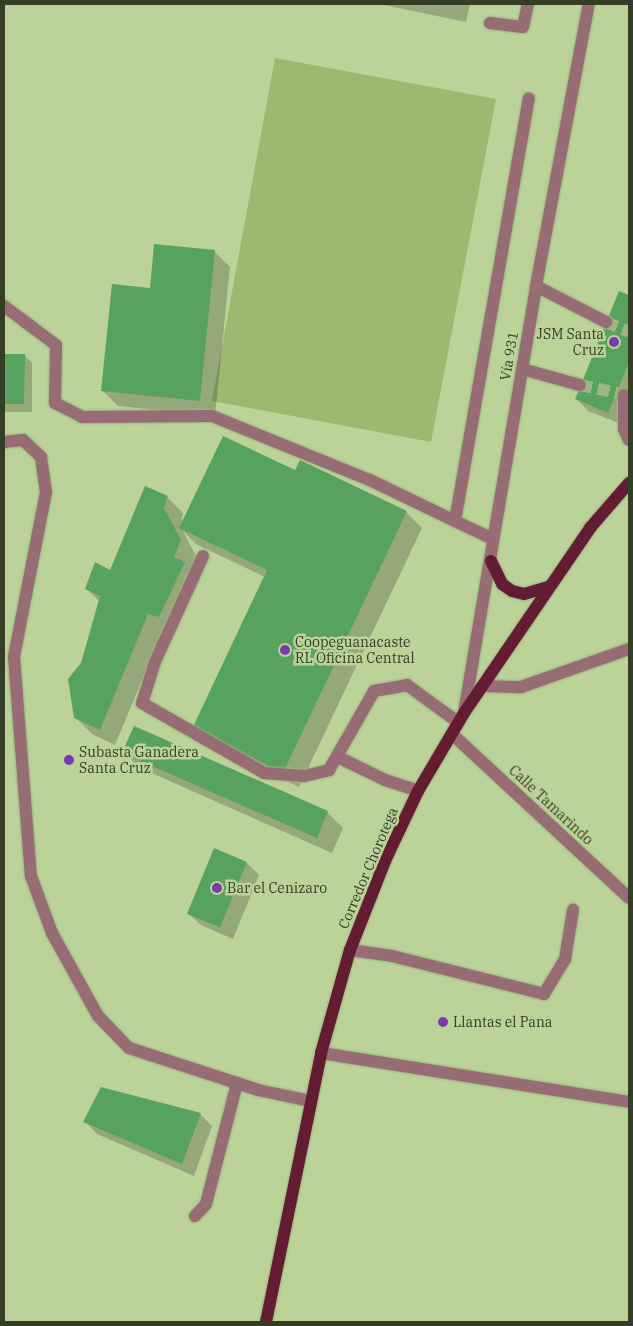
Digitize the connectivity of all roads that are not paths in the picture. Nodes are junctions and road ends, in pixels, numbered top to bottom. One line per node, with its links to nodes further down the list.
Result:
1 (528, 4): 3 (street)
2 (589, 4): 5 (street, Vía 931)
3 (490, 23)
4 (530, 98): 14 (street)
5 (536, 286): 7 (street); 8 (street, Vía 931)
6 (4, 306): 14 (street)
7 (606, 322)
8 (522, 369): 9 (street); 15 (street, Vía 931)
9 (580, 385)
10 (623, 391): 11 (street)
11 (629, 440)
12 (4, 442): 29 (street)
13 (629, 483): 18 (main road, Corredor Chorotega)
14 (455, 521): 15 (street)
15 (493, 539): 17 (street, Vía 931)
16 (203, 556): 23 (street)
17 (490, 561): 18 (main road); 21 (street, Vía 931)
18 (548, 587): 20 (main road, Corredor Chorotega)
19 (629, 649): 20 (street)
20 (483, 686): 21 (main road, Corredor Chorotega)
21 (461, 718): 22 (main road, Corredor Chorotega); 23 (street)
22 (452, 734): 24 (main road, Corredor Chorotega); 25 (street, Calle Tamarindo)
23 (338, 757): 24 (street)
24 (418, 791): 27 (main road, Corredor Chorotega)
25 (629, 898)
26 (573, 910): 27 (street)
27 (350, 950): 28 (main road, Corredor Chorotega)
28 (321, 1053): 30 (main road, Corredor Chorotega); 31 (street)
29 (237, 1084): 30 (street); 32 (street)
30 (310, 1101): 33 (main road, Corredor Chorotega)
31 (629, 1102)
32 (195, 1216)
33 (266, 1322)

